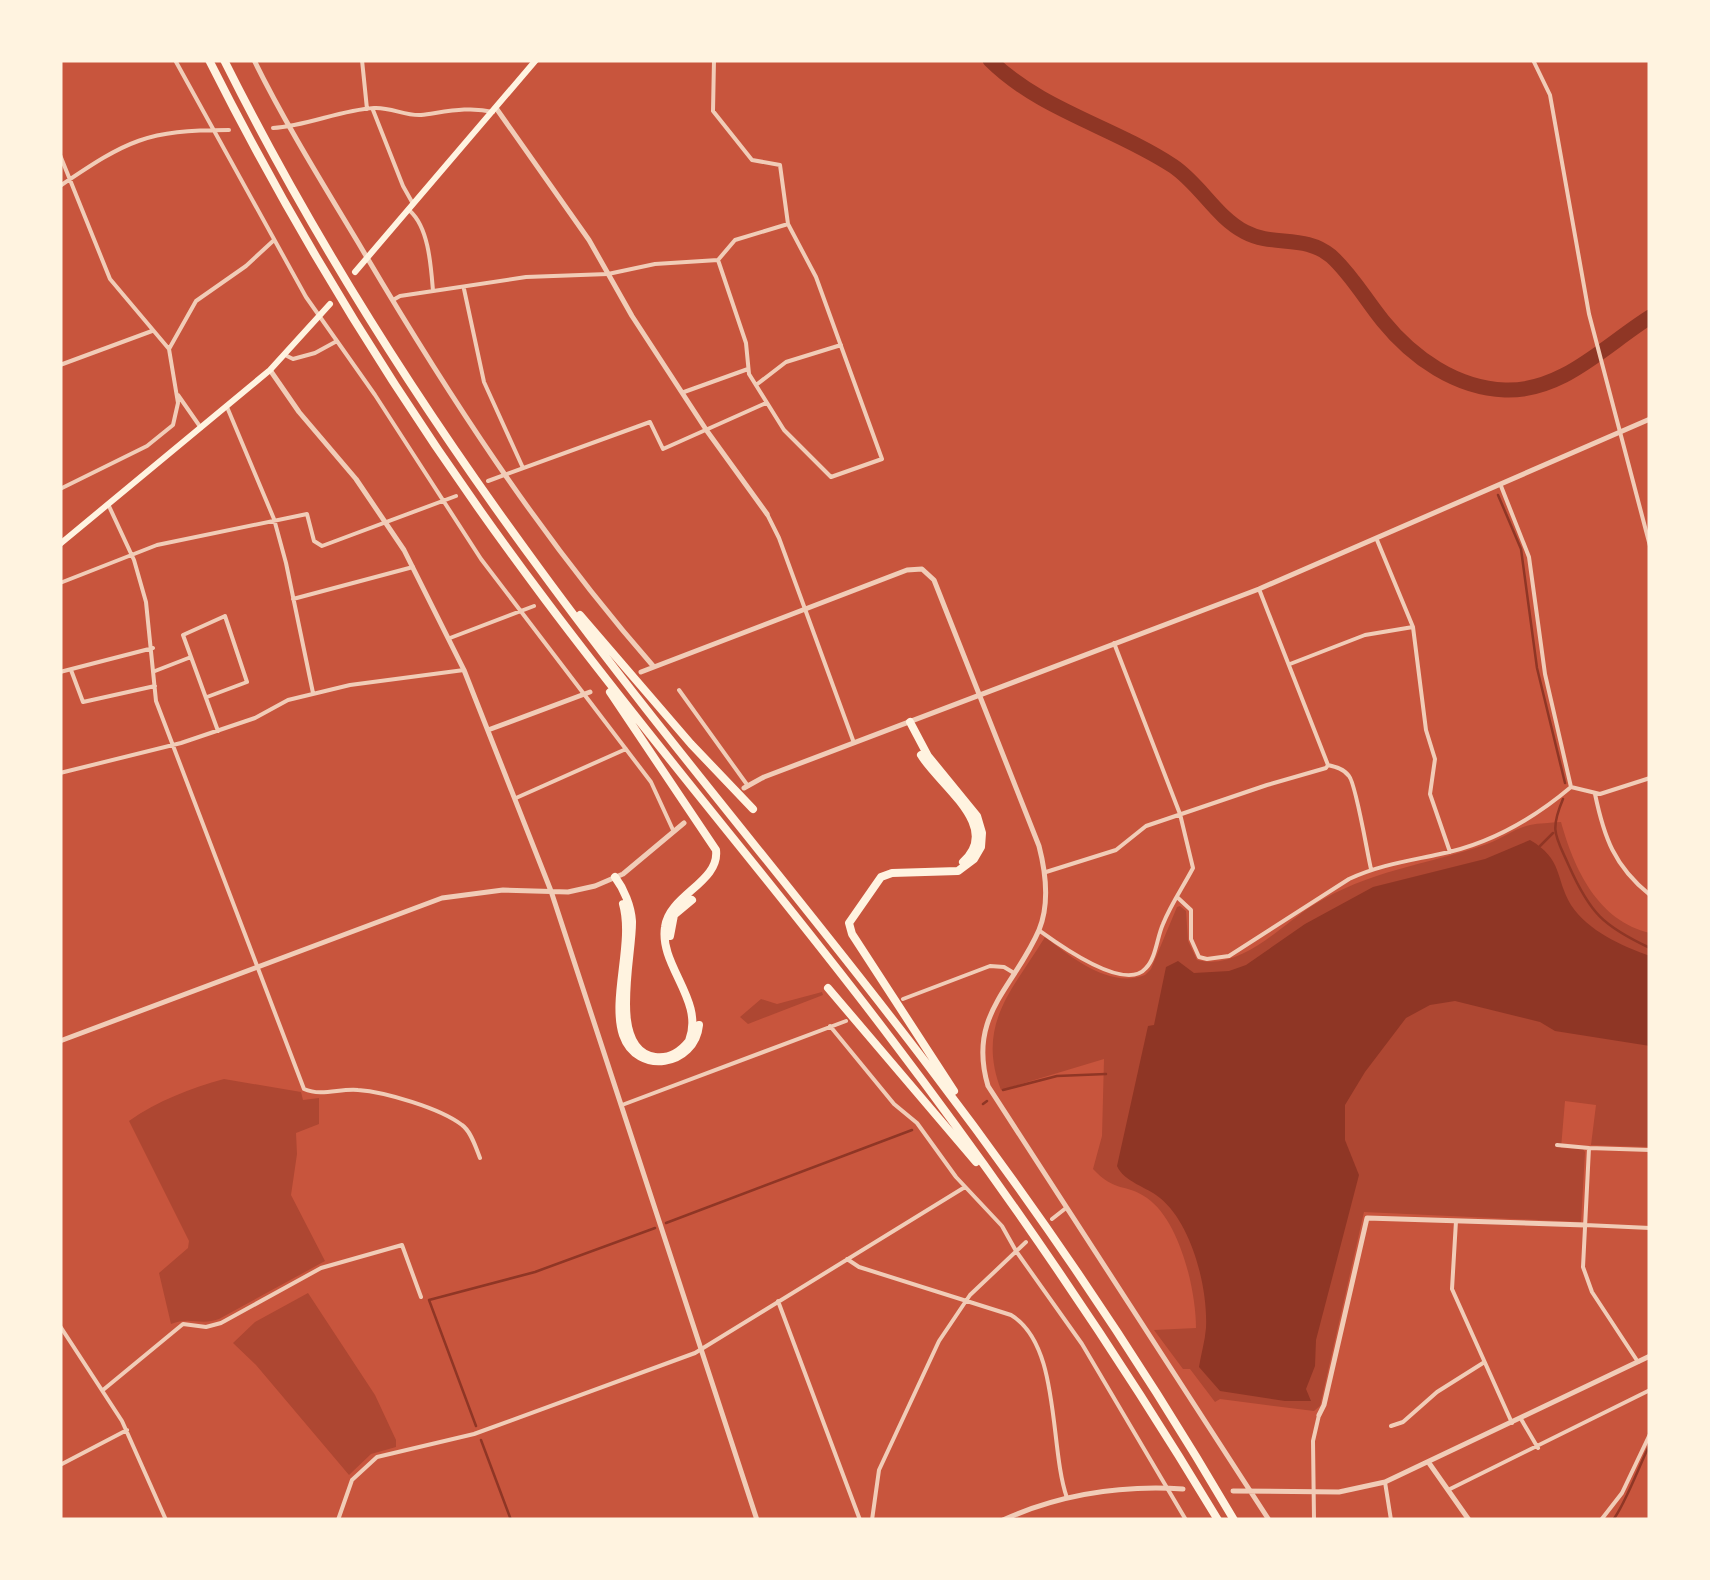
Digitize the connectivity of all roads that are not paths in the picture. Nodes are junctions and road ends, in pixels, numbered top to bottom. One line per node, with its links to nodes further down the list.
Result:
1 (175, 60): 13 (street)
2 (209, 60): 76 (highway)
3 (224, 60): 63 (highway)
4 (254, 60): 11 (street)
5 (362, 60): 9 (street)
6 (536, 60): 10 (main road)
7 (714, 60): 19 (street)
8 (1533, 60): 46 (street)
9 (370, 108): 10 (street); 11 (street); 18 (street)
10 (494, 110): 18 (main road); 24 (street)
11 (290, 127): 12 (street); 21 (street)
12 (273, 128)
13 (212, 130): 14 (street); 16 (street); 20 (street)
14 (229, 130)
15 (60, 155): 16 (street)
16 (69, 180): 17 (street); 30 (street)
17 (60, 186)
18 (413, 208): 21 (main road); 26 (street)
19 (788, 224): 22 (street); 32 (street)
20 (274, 241): 29 (street); 33 (street)
21 (368, 258): 23 (main road); 27 (street)
22 (718, 260): 24 (street); 36 (street)
23 (356, 272)
24 (608, 274): 25 (street); 40 (street)
25 (464, 288): 26 (street); 47 (street)
26 (433, 291): 27 (street)
27 (391, 301): 48 (street)
28 (330, 304): 29 (main road)
29 (320, 317): 31 (street); 34 (main road)
30 (152, 330): 33 (street); 35 (street)
31 (337, 341): 34 (street); 53 (street)
32 (841, 345): 38 (street); 41 (street)
33 (169, 349): 39 (street)
34 (286, 355): 37 (main road)
35 (60, 365)
36 (748, 369): 38 (street); 40 (street)
37 (270, 370): 42 (main road); 57 (street)
38 (756, 386): 41 (street)
39 (176, 391): 44 (street); 51 (street)
40 (684, 392): 45 (street)
41 (767, 402): 45 (street)
42 (227, 406): 44 (main road); 56 (street)
43 (1650, 419): 46 (street)
44 (201, 428): 54 (main road)
45 (707, 431): 47 (street); 55 (street)
46 (1622, 432): 50 (street); 60 (street)
47 (523, 468): 48 (street)
48 (504, 475): 49 (street); 65 (street)
49 (488, 481)
50 (1501, 486): 58 (street); 102 (street)
51 (60, 489)
52 (456, 496): 53 (street)
53 (445, 501): 57 (street); 70 (street)
54 (108, 504): 59 (main road); 61 (street)
55 (767, 514): 71 (street)
56 (274, 519): 57 (street); 61 (street); 68 (street)
57 (386, 522): 62 (street)
58 (1376, 538): 66 (street); 72 (street)
59 (60, 544)
60 (1650, 546)
61 (132, 554): 64 (street); 75 (street)
62 (413, 567): 68 (street); 73 (street)
63 (541, 571): 105 (highway); 127 (highway)
64 (60, 583)
65 (588, 584): 67 (street); 79 (street)
66 (1260, 589): 74 (street); 78 (street)
67 (576, 590)
68 (292, 600): 88 (street)
69 (534, 606): 70 (street)
70 (520, 610): 73 (street); 89 (street)
71 (805, 610): 79 (street); 90 (street); 95 (street)
72 (1413, 627): 78 (street); 109 (street)
73 (450, 638): 81 (street)
74 (1114, 643): 90 (street); 106 (street)
75 (153, 648): 80 (street); 82 (street)
76 (584, 650): 113 (highway); 136 (highway)
77 (192, 657): 82 (street); 91 (street); 91 (street)
78 (1290, 664): 98 (street)
79 (654, 666): 84 (street)
80 (71, 670): 83 (street); 85 (street)
81 (464, 670): 88 (street); 93 (street)
82 (155, 671): 85 (street)
83 (60, 672)
84 (641, 672)
85 (155, 686): 96 (street)
86 (678, 690): 101 (street)
87 (590, 692): 89 (street)
88 (314, 694): 94 (street)
89 (582, 694): 93 (street); 97 (street)
90 (978, 695): 92 (street); 112 (street)
91 (207, 697): 94 (street)
92 (910, 722): 95 (street); 110 (highway); 127 (highway)
93 (488, 730): 104 (street)
94 (218, 731): 96 (street)
95 (854, 743): 101 (street)
96 (174, 745): 99 (street); 119 (street)
97 (626, 749): 104 (street); 108 (street)
98 (1328, 765): 106 (street); 111 (street)
99 (60, 774)
100 (1650, 778): 103 (street)
101 (746, 787)
102 (1571, 787): 103 (street); 109 (street)
103 (1595, 794): 115 (street)
104 (514, 798): 114 (street)
105 (754, 808)
106 (1180, 814): 112 (street); 116 (street)
107 (684, 823): 108 (street)
108 (672, 830): 113 (street)
109 (1450, 852): 111 (street)
110 (885, 868)
111 (1371, 869): 116 (street)
112 (1046, 872): 118 (street)
113 (616, 878): 114 (street); 117 (highway)
114 (551, 891): 119 (street); 126 (street)
115 (1650, 895)
116 (1177, 896): 118 (street)
117 (692, 900)
118 (1038, 930): 120 (street)
119 (259, 965): 125 (street); 131 (street)
120 (1014, 974): 122 (street); 133 (street)
121 (828, 988): 136 (highway)
122 (903, 999)
123 (846, 1022): 124 (street)
124 (830, 1026): 126 (street); 132 (street)
125 (60, 1041)
126 (622, 1104): 146 (street)
127 (985, 1141): 177 (highway)
128 (1557, 1146): 129 (street)
129 (1588, 1148): 130 (street); 137 (street)
130 (1650, 1150)
131 (480, 1158)
132 (965, 1187): 140 (street); 141 (street)
133 (1066, 1208): 134 (street); 165 (street)
134 (1052, 1219)
135 (1456, 1220): 137 (street); 149 (street); 152 (street)
136 (1026, 1223): 176 (highway)
137 (1585, 1225): 138 (street); 148 (street)
138 (1650, 1228)
139 (1026, 1242): 140 (street)
140 (1016, 1251): 144 (street); 162 (street)
141 (847, 1259): 143 (street); 144 (street)
142 (421, 1296): 150 (street)
143 (778, 1301): 146 (street); 172 (street)
144 (965, 1301): 168 (street); 173 (street)
145 (60, 1326): 150 (street)
146 (702, 1349): 170 (street); 171 (street)
147 (1650, 1356): 148 (street)
148 (1638, 1362): 153 (street)
149 (1482, 1363): 154 (street); 155 (street)
150 (102, 1390): 156 (street)
151 (1650, 1390): 158 (street)
152 (1319, 1415): 167 (street)
153 (1521, 1419): 154 (street); 158 (street)
154 (1512, 1424): 160 (street)
155 (1391, 1426)
156 (127, 1430): 159 (street); 169 (street)
157 (1650, 1434): 182 (street)
158 (1538, 1448): 166 (street)
159 (60, 1464)
160 (1430, 1464): 161 (street); 166 (street)
161 (1385, 1482): 167 (street); 180 (street)
162 (1167, 1488): 163 (street); 168 (street); 175 (street)
163 (1183, 1489)
164 (1232, 1491): 165 (street)
165 (1251, 1491): 167 (street); 178 (street)
166 (1447, 1491): 181 (street)
167 (1314, 1493): 179 (street)
168 (1067, 1498): 174 (street)
169 (166, 1520)
170 (338, 1520)
171 (757, 1520)
172 (860, 1520)
173 (872, 1520)
174 (1003, 1520)
175 (1186, 1520)
176 (1218, 1520)
177 (1234, 1520)
178 (1269, 1520)
179 (1314, 1520)
180 (1391, 1520)
181 (1468, 1520)
182 (1602, 1520)

